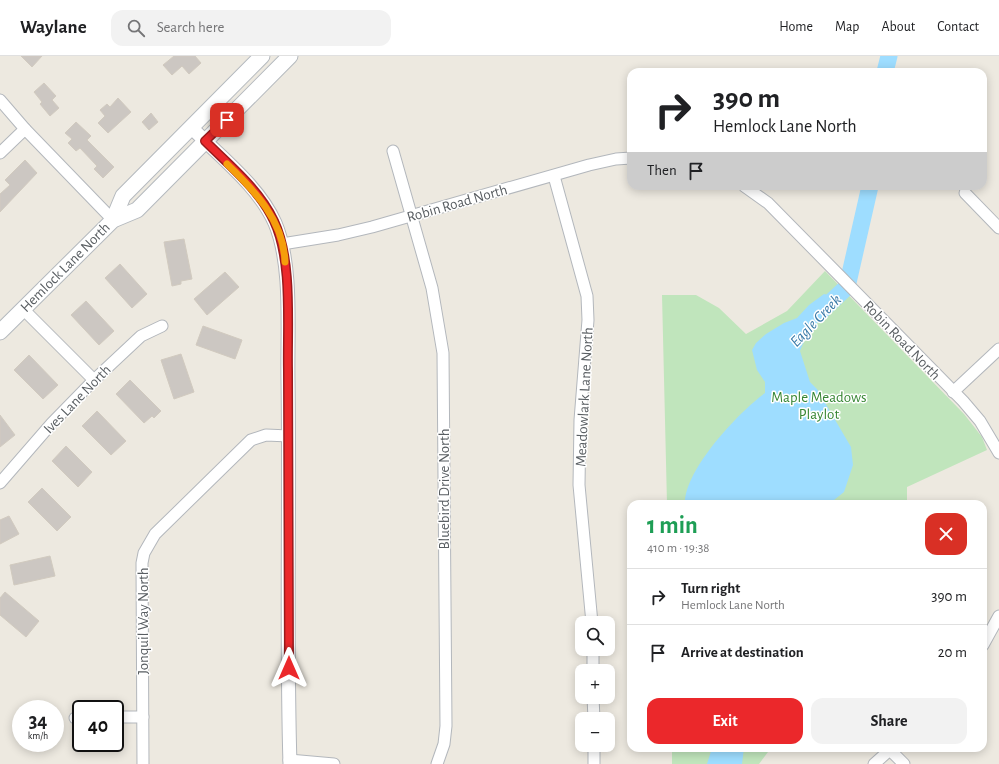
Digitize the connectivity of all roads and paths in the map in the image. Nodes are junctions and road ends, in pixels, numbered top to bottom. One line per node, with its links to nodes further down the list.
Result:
1 (262, 56): 4 (main road, Hemlock Lane North)
2 (290, 56): 6 (main road, Hemlock Lane North)
3 (0, 100): 5 (street)
4 (191, 127): 6 (street); 14 (main road, Hemlock Lane North)
5 (25, 129): 8 (street); 14 (street)
6 (205, 141): 14 (main road, Hemlock Lane North); 16 (street)
7 (393, 151): 13 (street, Bluebird Drive North)
8 (0, 153)
9 (627, 159): 10 (street, Robin Road North)
10 (554, 176): 13 (street, Robin Road North); 26 (street, Meadowlark Lane North)
11 (750, 190): 22 (street, Robin Road North)
12 (966, 193): 15 (street)
13 (411, 216): 16 (street, Robin Road North); 37 (street, Bluebird Drive North)
14 (113, 220): 17 (main road, Hemlock Lane North)
15 (999, 228)
16 (282, 244): 23 (street)
17 (23, 309): 19 (main road, Hemlock Lane North); 21 (street)
18 (162, 326): 21 (street, Ives Lane North)
19 (0, 332)
20 (999, 349): 22 (street)
21 (94, 380): 25 (street, Ives Lane North)
22 (953, 392): 24 (street, Robin Road North)
23 (289, 436): 30 (street, Jonquil Way North); 34 (street)
24 (999, 453)
25 (0, 483)
26 (591, 616)
27 (999, 616): 28 (street)
28 (987, 638)
29 (124, 717): 30 (street)
30 (143, 717): 35 (street, Jonquil Way North)
31 (594, 752): 38 (street)
32 (888, 752): 39 (street)
33 (894, 752): 40 (street)
34 (289, 762): 36 (street)
35 (143, 764)
36 (334, 764)
37 (437, 764)
38 (594, 764)
39 (874, 764)
40 (904, 764)

